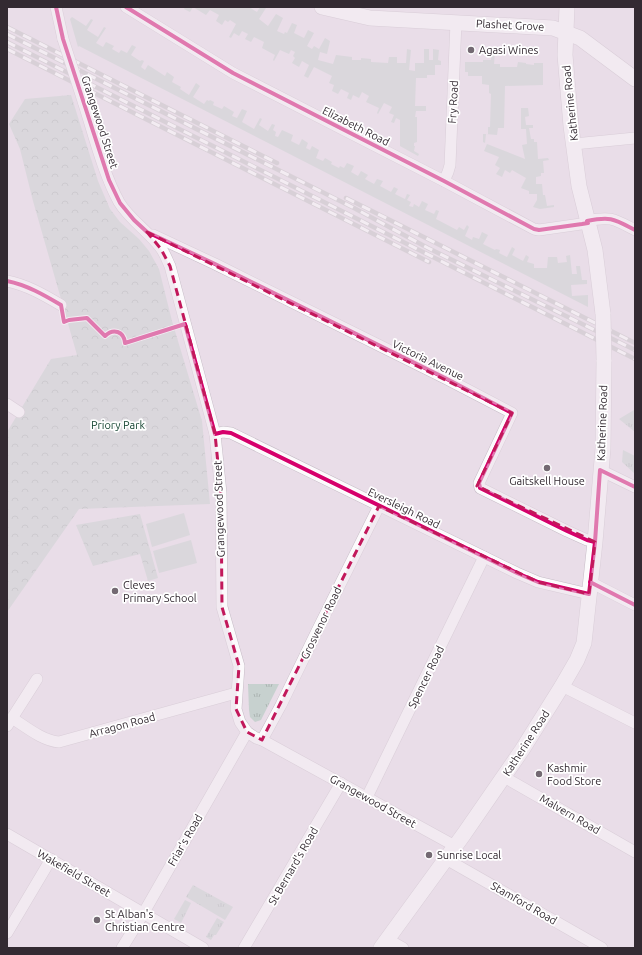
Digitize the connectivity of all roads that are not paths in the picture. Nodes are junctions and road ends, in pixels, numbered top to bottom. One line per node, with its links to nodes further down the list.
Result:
1 (56, 7): 14 (street, Grangewood Street, bridge)
2 (126, 7): 11 (street, Elizabeth Road)
3 (321, 7): 5 (main road, Plashet Grove)
4 (566, 7): 7 (main road, Katherine Road)
5 (349, 13): 6 (main road, Plashet Grove)
6 (456, 22): 7 (main road, Plashet Grove); 11 (street, Fry Road)
7 (566, 32): 8 (main road, Plashet Grove); 10 (main road, Katherine Road)
8 (635, 80)
9 (635, 138): 10 (street)
10 (574, 144): 12 (main road, Katherine Road)
11 (444, 181): 12 (street, Elizabeth Road)
12 (588, 222): 13 (street, Elizabeth Road); 20 (main road, Katherine Road, bridge)
13 (635, 230)
14 (147, 232): 19 (street, Grangewood Street); 23 (street, Victoria Avenue)
15 (7, 281): 16 (street)
16 (61, 305)
17 (7, 404): 18 (street)
18 (19, 412)
19 (215, 434): 22 (street, Eversleigh Road); 29 (street, Grangewood Street)
20 (600, 470): 21 (street); 23 (main road, Katherine Road)
21 (635, 487)
22 (379, 506): 24 (street, Eversleigh Road); 33 (street, Grosvenor Road)
23 (595, 542): 25 (main road, Katherine Road)
24 (484, 557): 25 (street, Eversleigh Road); 36 (street, Spencer Road)
25 (590, 588): 26 (street, Eversleigh Road); 28 (main road, Katherine Road)
26 (635, 605)
27 (37, 678): 30 (street, Arragon Road)
28 (562, 686): 31 (street); 34 (main road, Katherine Road)
29 (236, 693): 30 (street, Arragon Road); 32 (street, Grangewood Street)
30 (9, 722)
31 (635, 723)
32 (247, 732): 33 (street, Grangewood Street); 42 (street, Friar's Road)
33 (262, 740): 35 (street, Grangewood Street)
34 (504, 777): 38 (main road, Katherine Road); 39 (street, Malvern Road)
35 (341, 783): 36 (street, Grangewood Street); 47 (street, St Bernard's Road)
36 (367, 797): 38 (street, Grangewood Street)
37 (7, 834): 40 (street, Wakefield Street)
38 (455, 846): 41 (main road, Katherine Road)
39 (635, 852)
40 (51, 859): 42 (street, Wakefield Street); 43 (street)
41 (446, 859): 44 (main road, Katherine Road); 49 (street, Stamford Road)
42 (143, 914): 45 (street, Friar's Road); 46 (street, Wakefield Street)
43 (7, 933)
44 (384, 944): 48 (street)
45 (122, 948)
46 (204, 948)
47 (244, 948)
48 (403, 948)
49 (602, 948)

